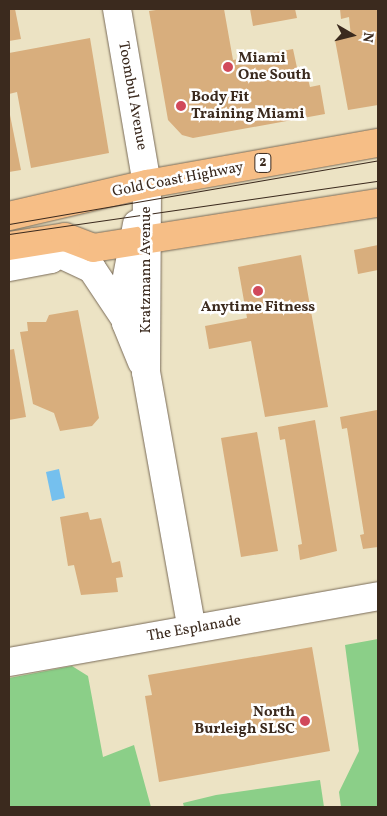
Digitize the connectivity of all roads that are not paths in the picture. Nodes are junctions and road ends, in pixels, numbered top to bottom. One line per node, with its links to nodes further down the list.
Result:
1 (117, 9): 3 (street, Toombul Avenue)
2 (378, 143): 3 (highway, Gold Coast Highway / 2)
3 (147, 184): 5 (highway, Gold Coast Highway / 2); 6 (street, Kratzmann Avenue)
4 (378, 203): 6 (highway)
5 (9, 216)
6 (140, 242): 7 (highway); 8 (street, Kratzmann Avenue); 9 (street, Kratzmann Avenue)
7 (36, 251): 8 (street)
8 (126, 323): 9 (street, Kratzmann Avenue)
9 (146, 372): 11 (street, Kratzmann Avenue)
10 (378, 596): 11 (street, The Esplanade)
11 (192, 629): 12 (street, The Esplanade)
12 (9, 662)

